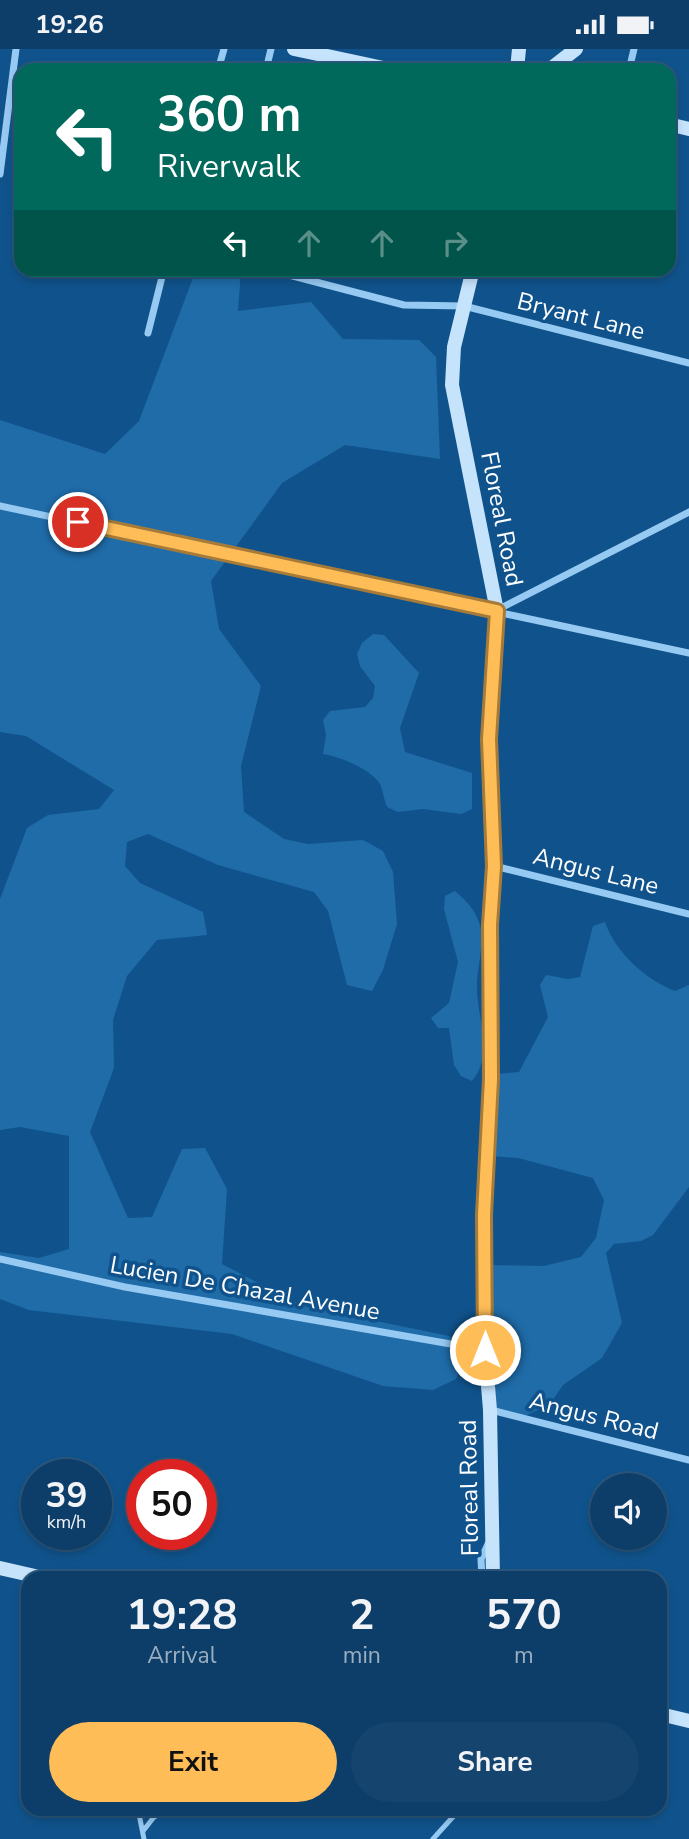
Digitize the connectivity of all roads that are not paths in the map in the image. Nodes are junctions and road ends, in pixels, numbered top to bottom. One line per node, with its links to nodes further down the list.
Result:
1 (294, 49): 3 (main road)
2 (576, 49): 4 (main road)
3 (360, 63)
4 (558, 63)
5 (14, 65): 6 (street)
6 (0, 174)
7 (162, 277): 11 (street)
8 (297, 277): 10 (street, Bryant Lane)
9 (471, 277): 10 (main road, Floreal Road)
10 (464, 306): 12 (street, Bryant Lane); 15 (main road, Floreal Road)
11 (148, 333)
12 (689, 363)
13 (0, 506): 15 (street)
14 (689, 512): 15 (street)
15 (497, 611): 16 (street); 17 (main road, Floreal Road)
16 (689, 653)
17 (494, 866): 18 (street, Angus Lane); 20 (main road, Floreal Road)
18 (689, 914)
19 (0, 1259): 20 (street, Lucien De Chazal Avenue)
20 (485, 1350): 21 (main road, Floreal Road)
21 (490, 1410): 22 (street, Angus Road); 23 (main road, Floreal Road)
22 (689, 1460)
23 (492, 1535): 25 (street); 26 (main road, Floreal Road)
24 (0, 1568): 27 (main road)
25 (482, 1571)
26 (493, 1571)
27 (21, 1573)
28 (667, 1716): 29 (main road)
29 (689, 1721)
30 (140, 1816): 33 (lane)
31 (157, 1816): 33 (lane)
32 (454, 1816): 35 (lane)
33 (143, 1831): 34 (lane)
34 (144, 1839)
35 (433, 1839)

